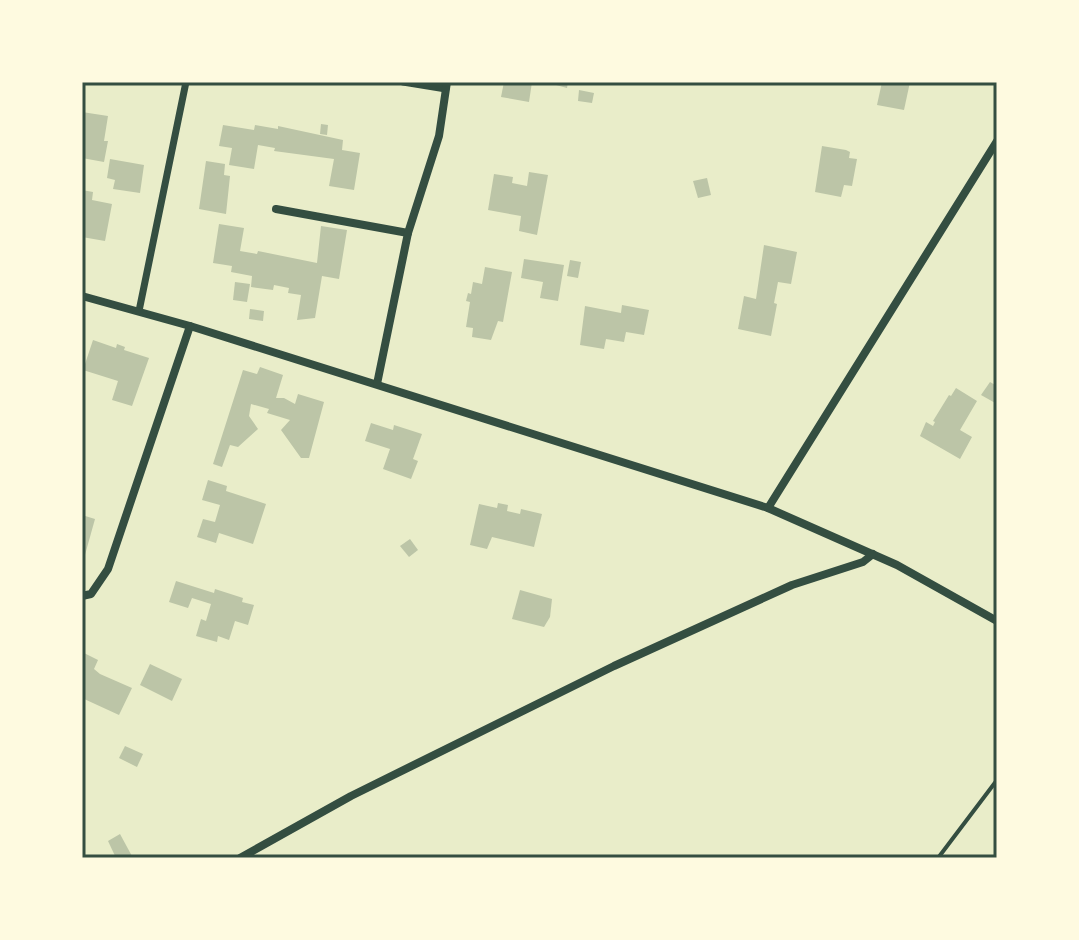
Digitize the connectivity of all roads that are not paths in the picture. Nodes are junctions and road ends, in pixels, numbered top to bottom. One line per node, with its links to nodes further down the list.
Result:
1 (186, 82): 8 (street)
2 (403, 82): 3 (street)
3 (446, 85): 6 (street)
4 (997, 141): 11 (street)
5 (276, 209): 6 (street)
6 (408, 233): 10 (street)
7 (82, 296): 8 (street)
8 (139, 311): 9 (street)
9 (190, 326): 10 (street); 13 (street)
10 (377, 384): 11 (street)
11 (768, 508): 12 (street)
12 (873, 554): 14 (street); 15 (street)
13 (82, 596)
14 (997, 621)
15 (240, 858)

